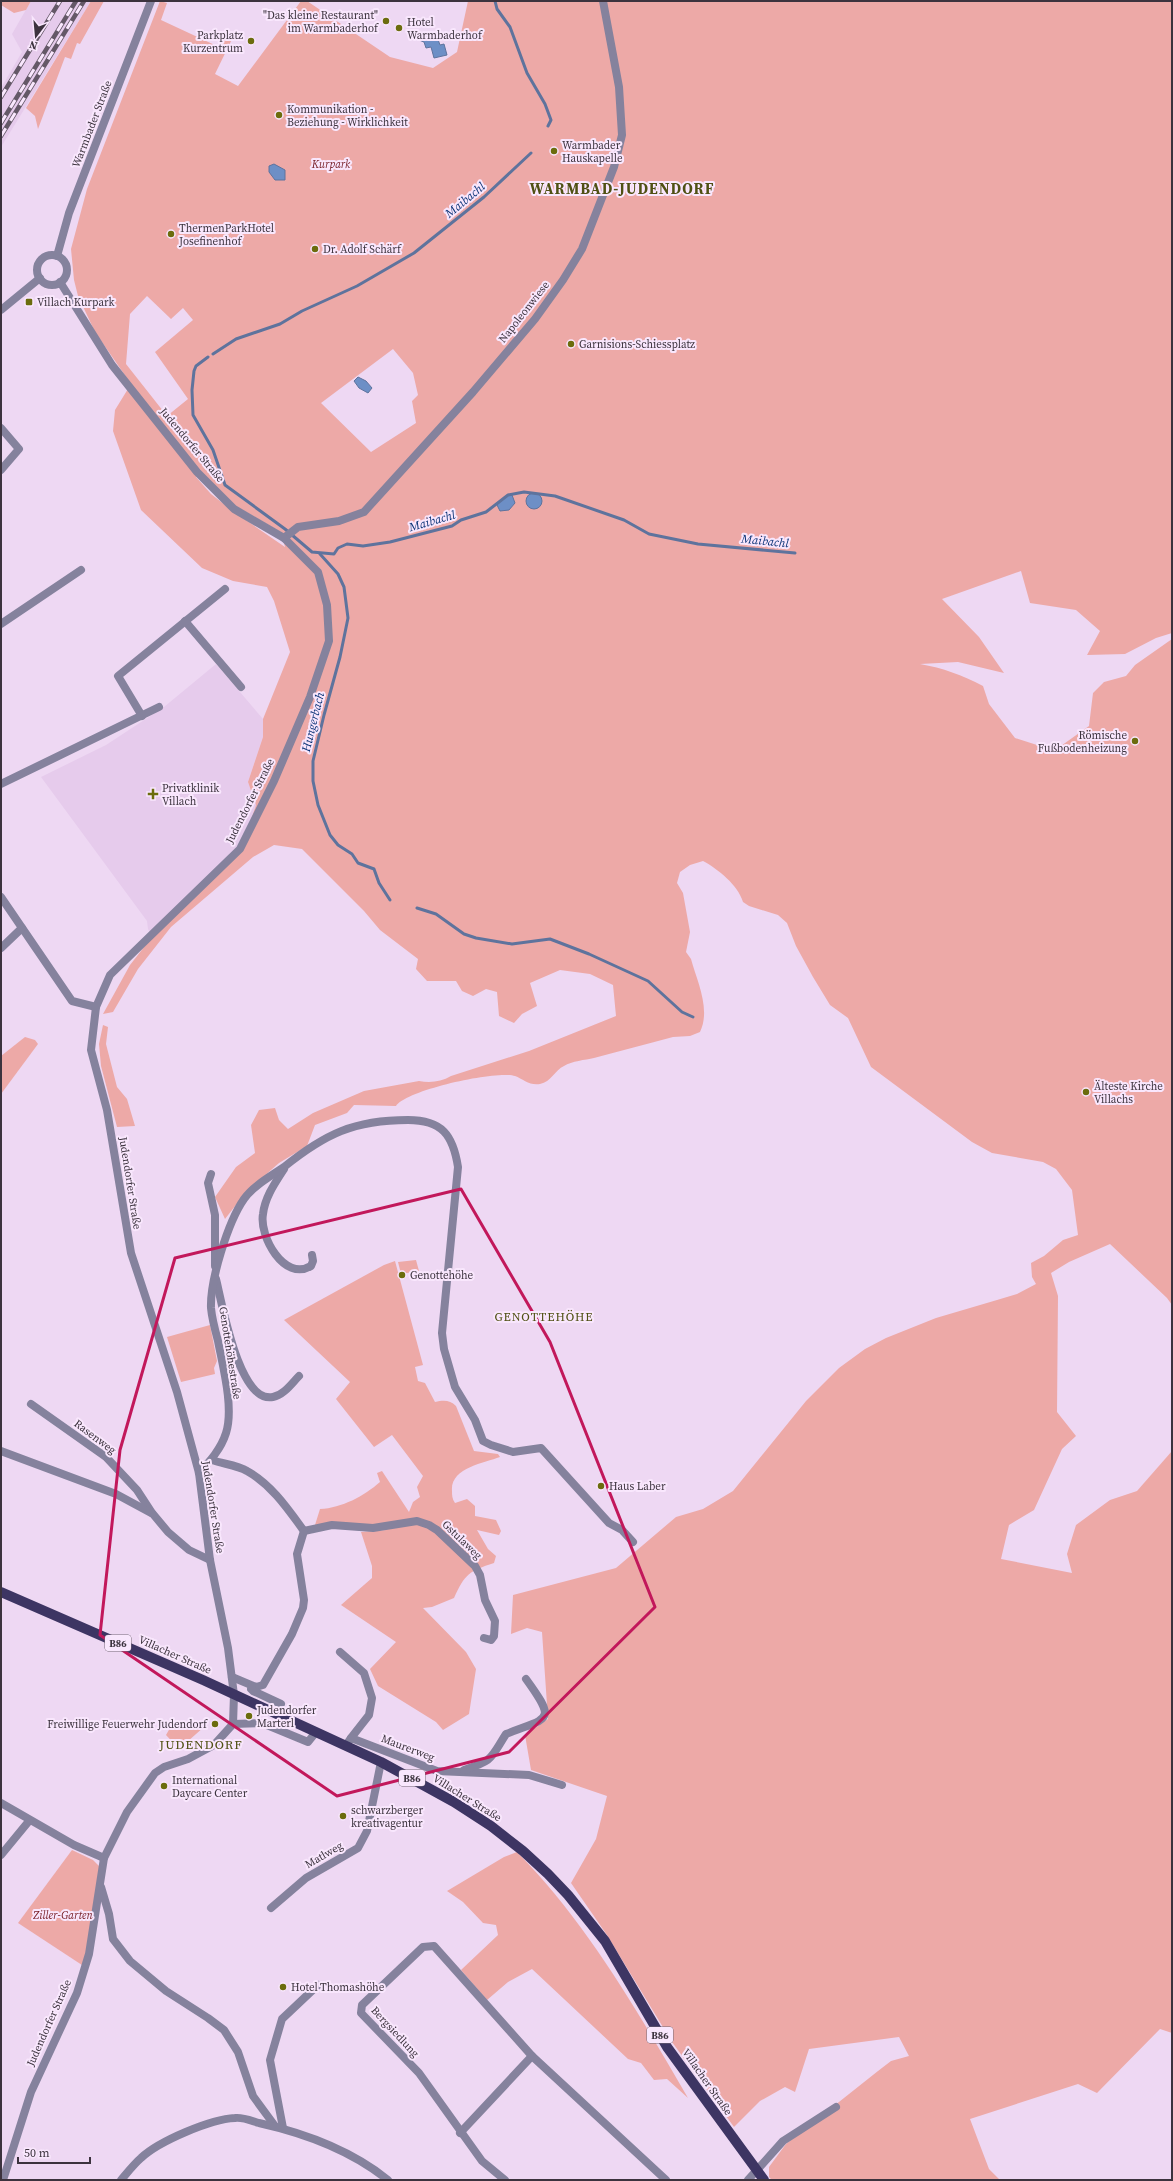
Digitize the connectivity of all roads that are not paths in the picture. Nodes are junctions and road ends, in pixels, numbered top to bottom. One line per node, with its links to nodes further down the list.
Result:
1 (151, 1): 3 (street, Warmbader Straße)
2 (604, 1): 9 (street, Napoleonwiese)
3 (57, 256): 4 (street); 5 (street)
4 (40, 278): 5 (street); 6 (street)
5 (60, 282): 9 (street, Judendorfer Straße)
6 (1, 310)
7 (1, 428): 8 (street)
8 (1, 469)
9 (288, 534): 21 (street, Judendorfer Straße)
10 (81, 570): 13 (street)
11 (224, 589): 12 (street)
12 (185, 621): 14 (street); 16 (street)
13 (1, 624)
14 (241, 687)
15 (159, 707): 16 (street)
16 (142, 716): 17 (street)
17 (1, 784)
18 (1, 897): 19 (street)
19 (22, 928): 20 (street); 21 (street)
20 (1, 948)
21 (96, 1007): 30 (street, Judendorfer Straße)
22 (289, 1162): 24 (street, Genottehöhestraße); 25 (street, Genottehöhestraße); 33 (street, Genottehöhestraße)
23 (211, 1174): 25 (street, Genottehöhestraße)
24 (312, 1255)
25 (215, 1275): 26 (street, Genottehöhestraße); 29 (street, Genottehöhestraße)
26 (299, 1376)
27 (31, 1404): 31 (street, Rasenweg)
28 (1, 1451): 31 (street, Rasenweg)
29 (212, 1460): 30 (street, Genottehöhestraße); 32 (street)
30 (199, 1473): 34 (street, Judendorfer Straße)
31 (153, 1514): 34 (street, Rasenweg)
32 (304, 1530): 36 (street, Gstulaweg); 40 (street)
33 (633, 1542)
34 (210, 1560): 38 (street, Judendorfer Straße)
35 (1, 1592): 41 (main road, Villacher Straße / B86)
36 (484, 1638)
37 (340, 1652): 45 (street)
38 (232, 1677): 40 (street); 41 (street, Judendorfer Straße)
39 (526, 1679): 47 (street, Maurerweg)
40 (252, 1685): 42 (street)
41 (234, 1694): 43 (street, Judendorfer Straße); 44 (main road, Villacher Straße / B86)
42 (281, 1704)
43 (233, 1724): 44 (street); 52 (street, Judendorfer Straße)
44 (316, 1732): 45 (main road, Villacher Straße / B86)
45 (348, 1742): 46 (main road, Villacher Straße / B86); 47 (street, Maurerweg)
46 (381, 1762): 54 (street, Matlweg); 60 (main road, Villacher Straße / B86)
47 (459, 1771): 48 (street, Maurerweg)
48 (562, 1785)
49 (1, 1803): 50 (street)
50 (29, 1821): 51 (street); 52 (street)
51 (1, 1855)
52 (104, 1858): 53 (street, Judendorfer Straße)
53 (101, 1884): 58 (street); 61 (street, Judendorfer Straße)
54 (271, 1908)
55 (318, 1985): 58 (street)
56 (532, 2056): 59 (street); 59 (street, Bergsiedlung); 65 (street, Bergsiedlung)
57 (836, 2107): 60 (street)
58 (279, 2127): 62 (street); 63 (street)
59 (460, 2133): 64 (street, Bergsiedlung)
60 (756, 2172): 66 (street); 67 (main road, Villacher Straße / B86)
61 (3, 2180)
62 (121, 2180)
63 (388, 2180)
64 (505, 2180)
65 (666, 2180)
66 (748, 2180)
67 (764, 2180)

